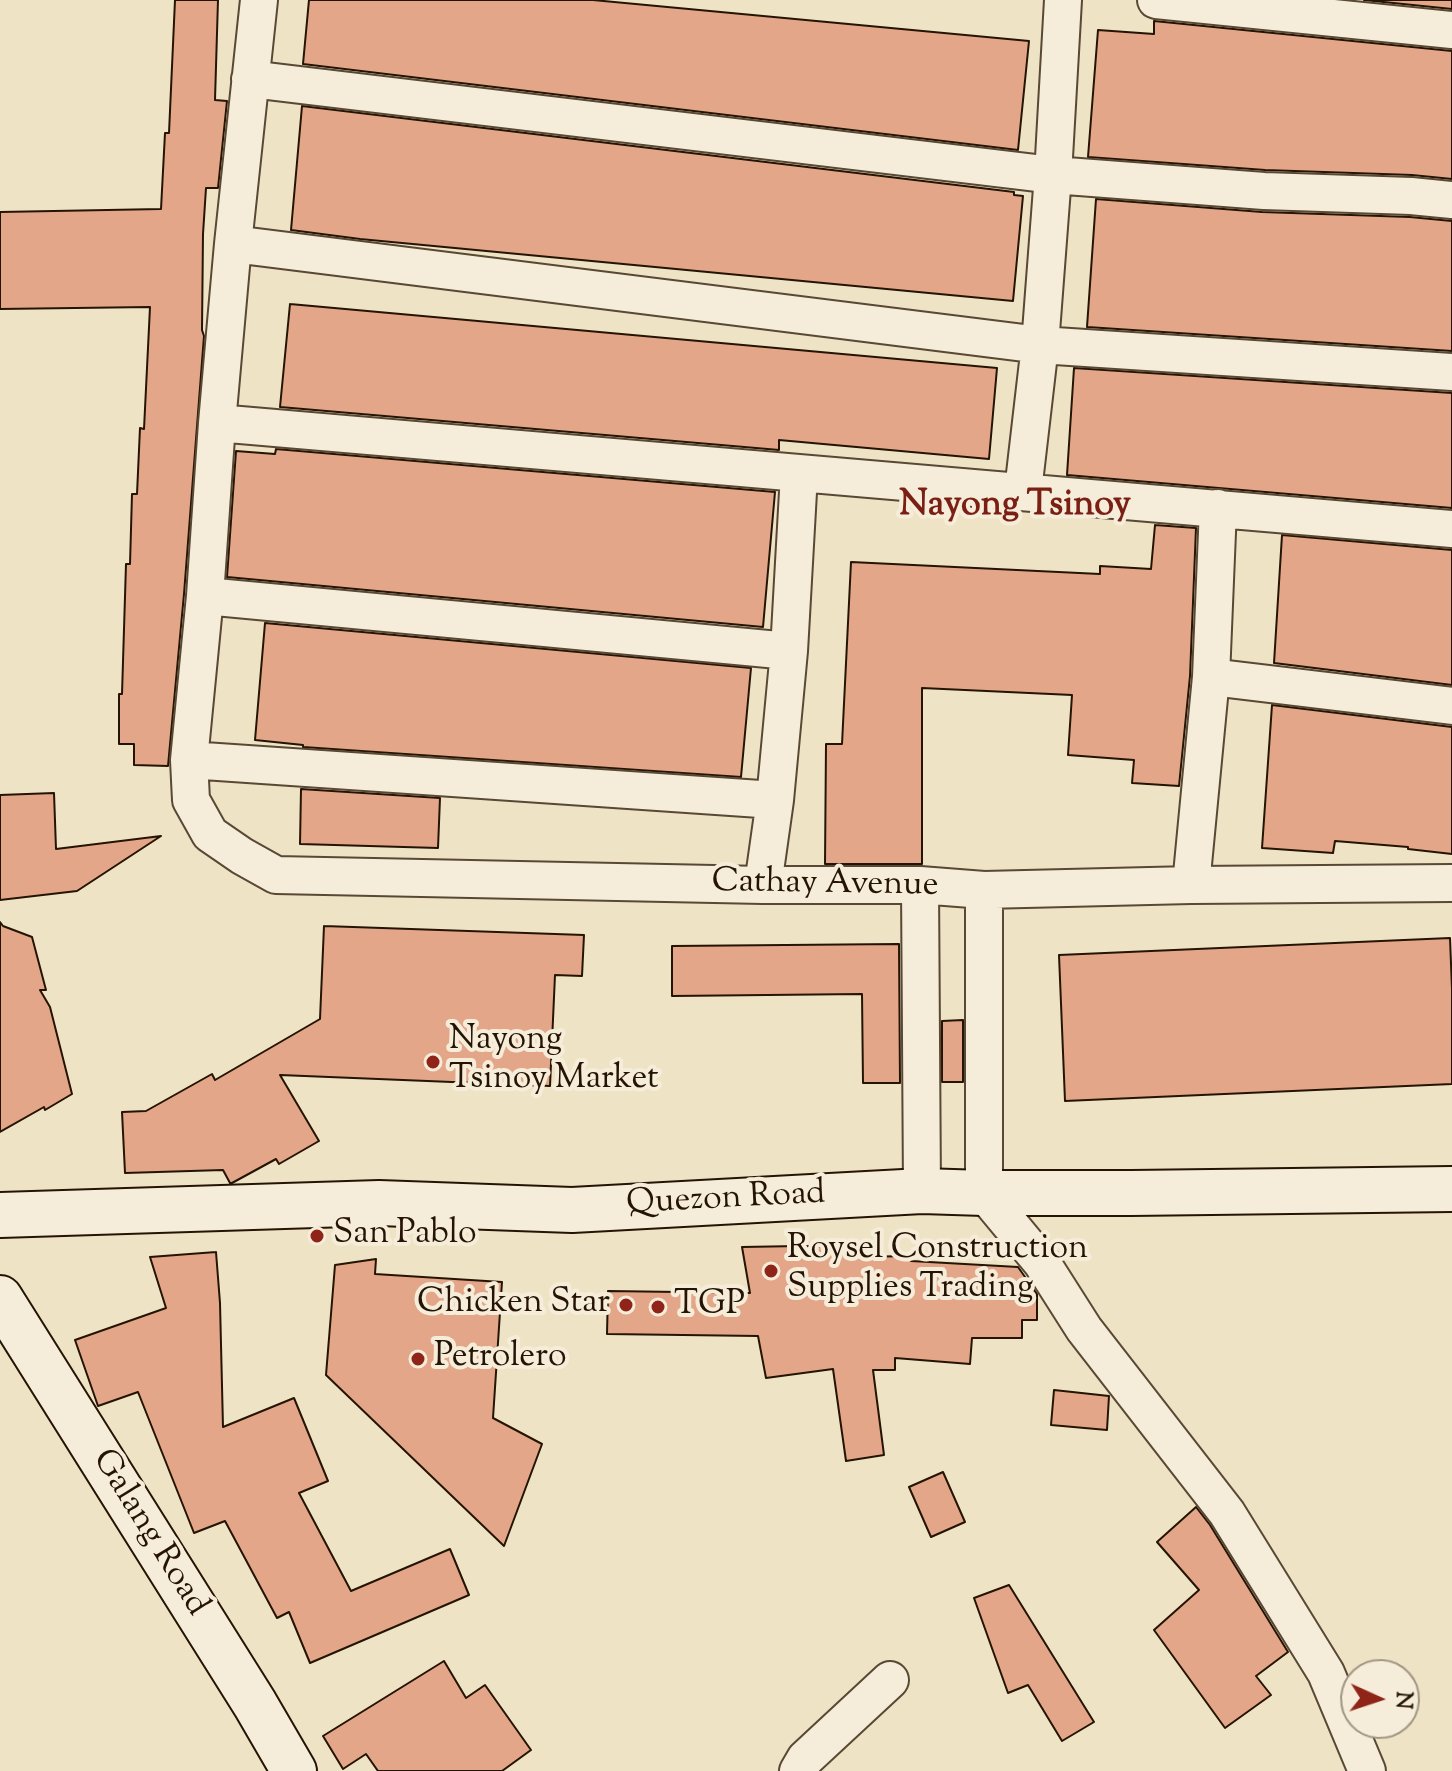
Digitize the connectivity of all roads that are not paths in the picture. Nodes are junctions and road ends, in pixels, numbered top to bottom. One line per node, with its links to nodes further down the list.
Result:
1 (259, 0): 5 (street)
2 (1063, 0): 6 (street)
3 (1156, 0): 4 (street)
4 (1452, 30)
5 (250, 79): 6 (street); 8 (street)
6 (1053, 175): 7 (street); 9 (street)
7 (1452, 200)
8 (233, 244): 9 (street); 11 (street)
9 (1040, 345): 10 (street); 13 (street)
10 (1452, 372)
11 (217, 423): 12 (street); 16 (street)
12 (799, 474): 13 (street); 17 (street)
13 (1023, 491): 14 (street)
14 (1218, 508): 15 (street); 18 (street)
15 (1452, 529)
16 (205, 596): 17 (street); 20 (street)
17 (789, 651): 21 (street)
18 (1211, 677): 19 (street); 25 (street)
19 (1452, 706)
20 (189, 760): 21 (street); 23 (street, Cathay Avenue)
21 (775, 800): 23 (street)
22 (1452, 883): 25 (street, Cathay Avenue)
23 (763, 885): 24 (street, Cathay Avenue)
24 (920, 885): 26 (street, Cathay Avenue); 28 (street)
25 (1191, 885): 26 (street, Cathay Avenue)
26 (984, 890): 29 (street)
27 (1452, 1189): 29 (main road, Quezon Road)
28 (922, 1191): 29 (main road, Quezon Road); 30 (main road, Quezon Road)
29 (984, 1193): 35 (street)
30 (0, 1215)
31 (0, 1298): 33 (main road, Galang Road)
32 (890, 1680): 34 (street)
33 (294, 1771)
34 (798, 1771)
35 (1367, 1771)

